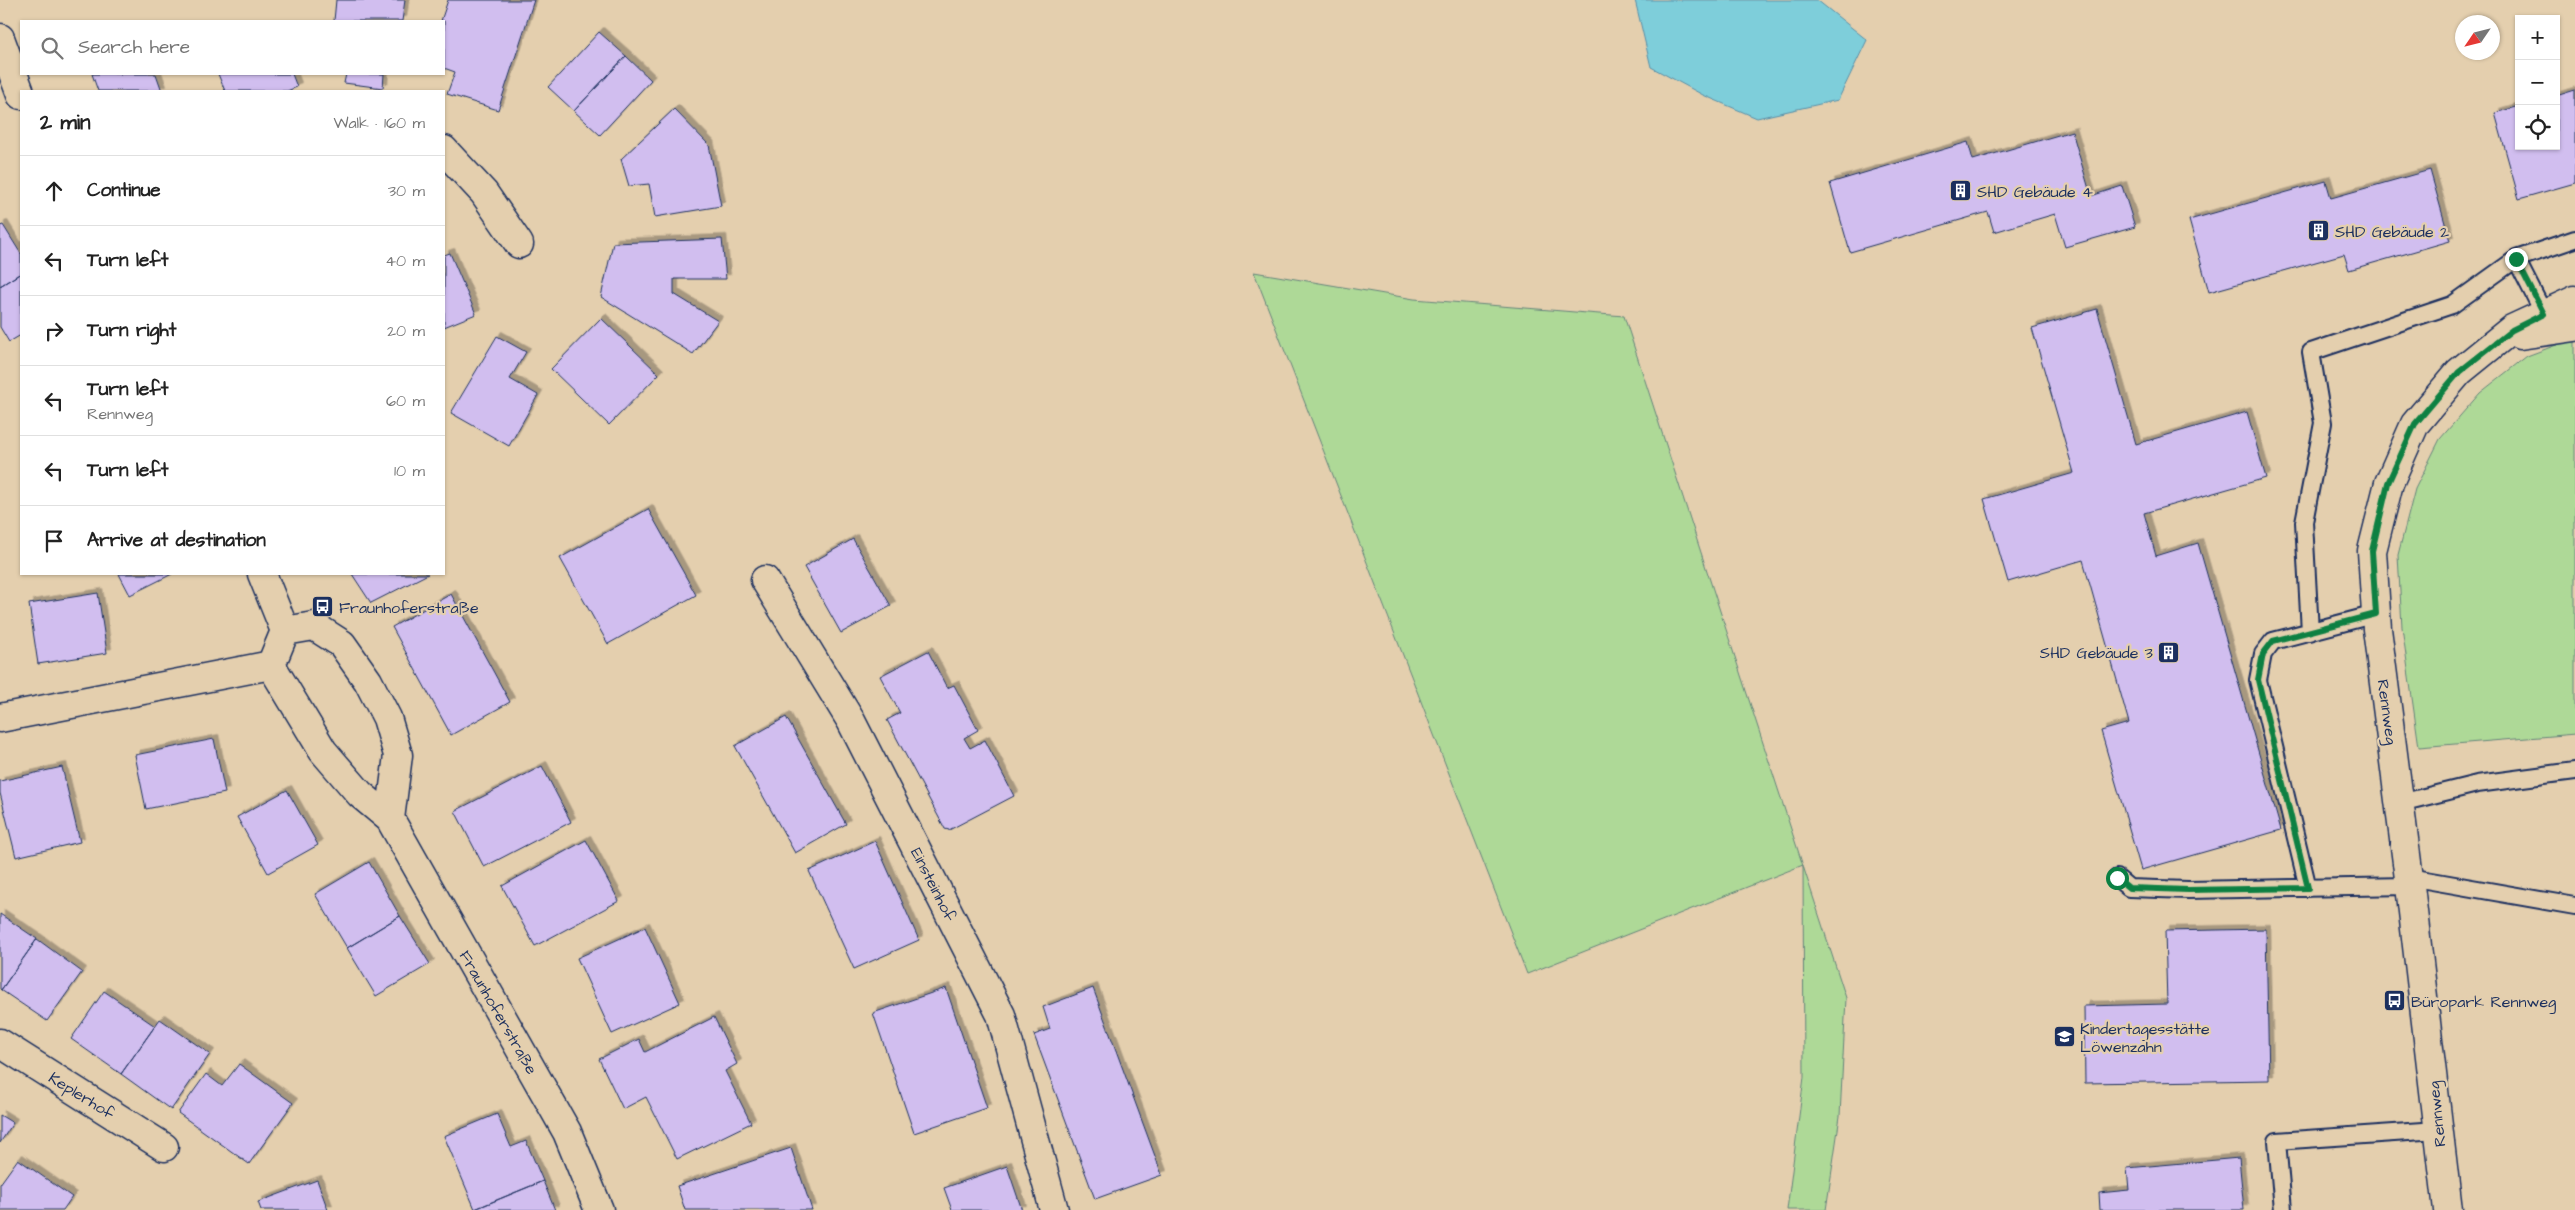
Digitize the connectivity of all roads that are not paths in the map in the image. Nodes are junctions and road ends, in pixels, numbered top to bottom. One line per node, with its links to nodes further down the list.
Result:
1 (0, 38): 2 (street)
2 (20, 92)
3 (445, 151): 5 (street)
4 (2575, 239): 6 (lane)
5 (519, 244)
6 (2516, 259): 8 (lane); 15 (lane)
7 (2575, 300): 8 (street, Rennweg)
8 (2544, 314): 10 (street, Rennweg)
9 (2575, 327): 10 (street)
10 (2502, 338): 13 (street, Rennweg)
11 (262, 575): 14 (street)
12 (764, 580): 29 (street, Einsteinhof)
13 (2376, 614): 15 (lane); 19 (street, Rennweg)
14 (285, 631): 16 (street); 20 (street)
15 (2310, 632): 23 (lane)
16 (271, 665): 17 (street); 20 (street, Fraunhoferstraße)
17 (0, 718)
18 (2575, 771): 19 (lane)
19 (2400, 803): 22 (street, Rennweg)
20 (390, 819): 28 (street, Fraunhoferstraße)
21 (2117, 878): 23 (lane)
22 (2410, 881): 23 (lane); 24 (lane); 26 (street, Rennweg)
23 (2308, 888)
24 (2575, 906)
25 (0, 1043): 27 (street, Keplerhof)
26 (2438, 1130): 30 (lane); 31 (street, Rennweg)
27 (164, 1147)
28 (599, 1210)
29 (1054, 1210)
30 (2283, 1210)
31 (2448, 1210)

